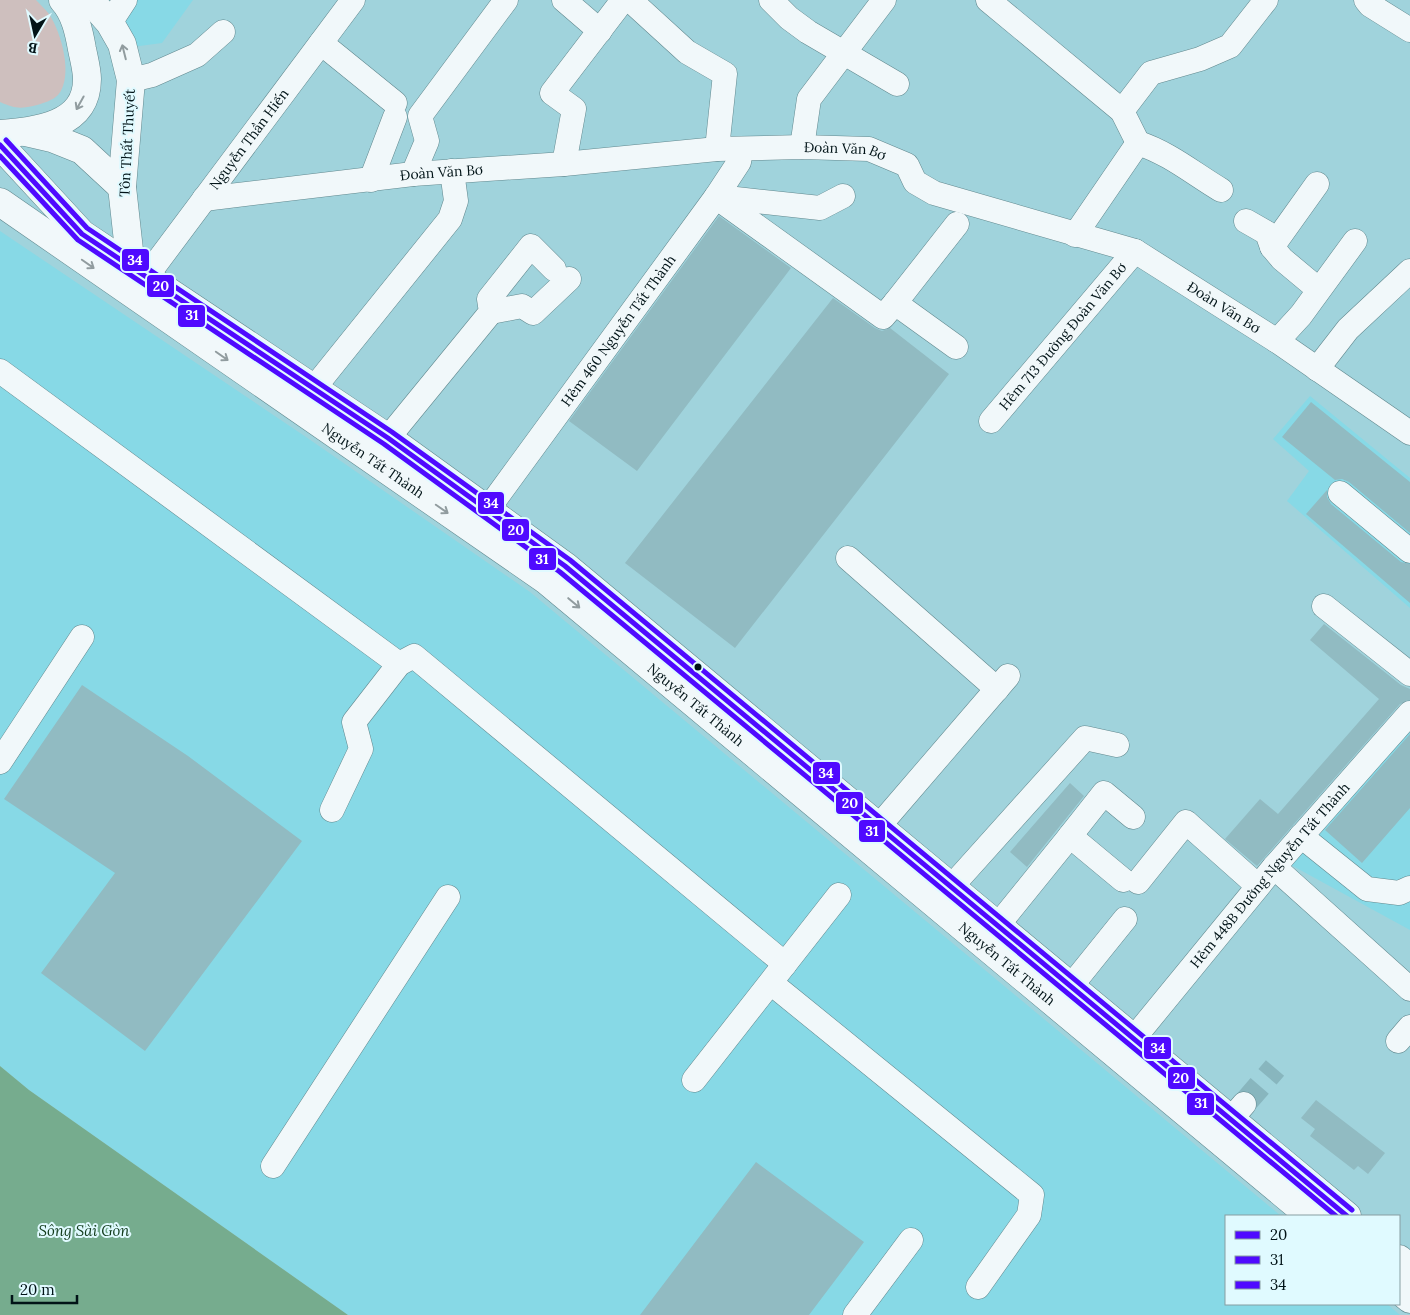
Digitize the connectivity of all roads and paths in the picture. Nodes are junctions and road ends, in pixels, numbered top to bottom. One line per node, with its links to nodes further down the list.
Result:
1 (125, 0): 13 (street)
2 (353, 0): 17 (street, Nguyễn Thần Hiến)
3 (506, 0): 30 (street)
4 (564, 0): 15 (street)
5 (624, 0): 15 (street)
6 (630, 0): 26 (street)
7 (772, 0): 18 (street)
8 (884, 0): 18 (street)
9 (988, 0): 21 (street)
10 (1266, 0): 21 (street)
11 (1366, 0): 14 (street)
12 (74, 2): 13 (main road, Tôn Thất Thuyết); 22 (main road, one-way to 22)
13 (110, 23): 19 (main road, Tôn Thất Thuyết, one-way to 13)
14 (1410, 30)
15 (600, 31): 28 (street)
16 (223, 32): 19 (street)
17 (320, 43): 31 (street); 38 (street, Nguyễn Thần Hiến)
18 (844, 54): 20 (street); 25 (street)
19 (131, 80): 34 (main road, Tôn Thất Thuyết)
20 (897, 84)
21 (1122, 111): 23 (street)
22 (13, 133): 34 (main road)
23 (1138, 143): 35 (street); 42 (street)
24 (0, 145): 47 (main road, Nguyễn Tất Thành)
25 (802, 147): 27 (street, Đoàn Văn Bơ); 42 (street, Đoàn Văn Bơ)
26 (718, 149): 27 (street, Đoàn Văn Bơ); 28 (street, Đoàn Văn Bơ)
27 (741, 149): 37 (street, Hẻm 460 Nguyễn Tất Thành)
28 (564, 164): 29 (street, Đoàn Văn Bơ)
29 (452, 171): 30 (street, Đoàn Văn Bơ); 56 (street)
30 (413, 174): 31 (street, Đoàn Văn Bơ)
31 (371, 180): 38 (street, Đoàn Văn Bơ)
32 (0, 181): 43 (main road, Nguyễn Tất Thành)
33 (1317, 184): 45 (street)
34 (122, 188): 47 (main road, Tôn Thất Thuyết)
35 (1221, 190)
36 (843, 196): 37 (street)
37 (716, 197): 50 (street); 61 (street, Hẻm 460 Nguyễn Tất Thành)
38 (204, 199): 47 (street, Nguyễn Thần Hiến)
39 (0, 202): 43 (main road, Nguyễn Tất Thành)
40 (1246, 221): 45 (street)
41 (957, 224): 50 (street)
42 (1075, 235): 46 (street, Đoàn Văn Bơ)
43 (48, 236): 90 (main road, Nguyễn Tất Thành, one-way to 90)
44 (1355, 241): 49 (street)
45 (1272, 247): 49 (street)
46 (1135, 251): 52 (street, Đoàn Văn Bơ); 57 (street, Hẻm 713 Đường Đoàn Văn Bơ)
47 (138, 272): 56 (main road, Nguyễn Tất Thành)
48 (1408, 277): 54 (street)
49 (1318, 289): 52 (street)
50 (895, 303): 53 (street)
51 (491, 312): 51 (street); 59 (street)
52 (1277, 341): 54 (street, Đoàn Văn Bơ)
53 (956, 347)
54 (1318, 369): 58 (street, Đoàn Văn Bơ)
55 (0, 371): 66 (street)
56 (314, 388): 59 (main road, Nguyễn Tất Thành)
57 (991, 421)
58 (1410, 433)
59 (388, 438): 61 (main road, Nguyễn Tất Thành)
60 (1340, 493): 62 (street)
61 (488, 509): 73 (main road, Nguyễn Tất Thành)
62 (1410, 551)
63 (848, 558): 73 (street)
64 (1324, 606): 67 (street)
65 (82, 637): 70 (street)
66 (399, 664): 71 (street); 84 (street)
67 (1410, 674)
68 (1410, 713): 75 (street, Hẻm 448B Đường Nguyễn Tất Thành)
69 (1117, 745): 77 (street)
70 (0, 762)
71 (332, 810)
72 (1133, 817): 74 (street)
73 (879, 826): 77 (main road, Nguyễn Tất Thành)
74 (1070, 836): 78 (street); 83 (street)
75 (1301, 836): 76 (street, Hẻm 448B Đường Nguyễn Tất Thành); 79 (street)
76 (1274, 867): 78 (street, Hẻm 448B Đường Nguyễn Tất Thành); 86 (street)
77 (952, 886): 83 (main road, Nguyễn Tất Thành)
78 (1258, 886): 87 (street, Hẻm 448B Đường Nguyễn Tất Thành)
79 (1410, 888)
80 (839, 895): 84 (street)
81 (448, 897): 89 (street)
82 (1125, 919): 85 (street)
83 (998, 925): 85 (main road, Nguyễn Tất Thành)
84 (778, 973): 88 (street); 95 (street)
85 (1071, 986): 87 (main road, Nguyễn Tất Thành)
86 (1410, 989)
87 (1134, 1038): 91 (main road, Nguyễn Tất Thành)
88 (694, 1080)
89 (273, 1166)
90 (1309, 1215)
91 (1346, 1215)
92 (911, 1240): 98 (street)
93 (1400, 1260): 94 (main road)
94 (1410, 1268)
95 (978, 1287)
96 (1400, 1291): 97 (main road)
97 (1410, 1299)
98 (855, 1315)

